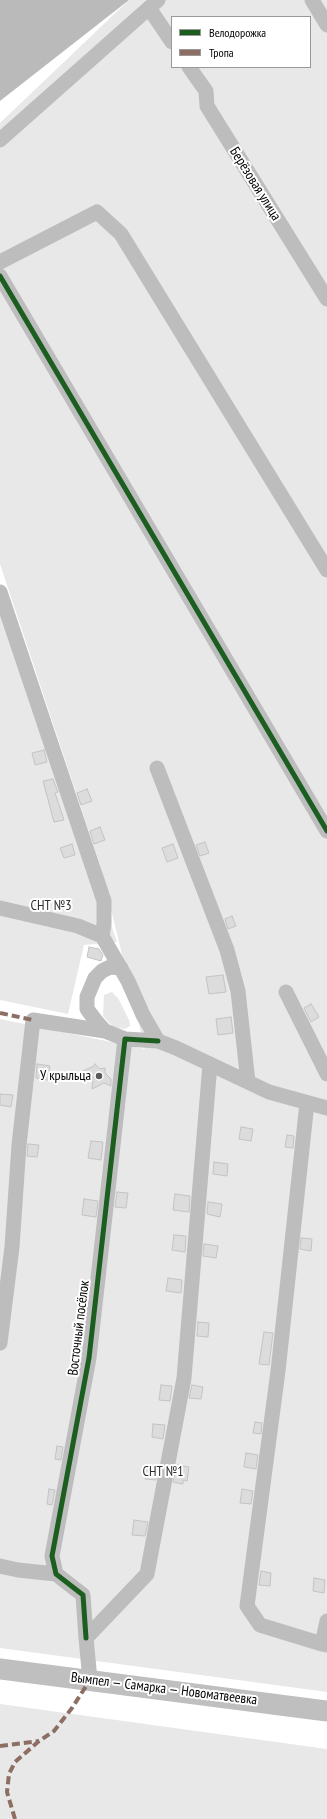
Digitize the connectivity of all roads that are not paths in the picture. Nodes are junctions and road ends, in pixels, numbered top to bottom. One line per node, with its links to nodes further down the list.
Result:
1 (312, 0): 3 (street)
2 (154, 4): 4 (street); 6 (street)
3 (327, 25)
4 (171, 40)
5 (190, 68): 9 (street, Берёзовая улица)
6 (0, 140)
7 (0, 262): 10 (street)
8 (0, 276): 13 (street)
9 (327, 299)
10 (327, 570)
11 (0, 592): 15 (street)
12 (157, 768): 23 (street)
13 (327, 832)
14 (0, 908): 15 (street)
15 (102, 936): 16 (street)
16 (121, 968): 18 (street); 20 (street)
17 (286, 992): 22 (street)
18 (105, 1031): 19 (street); 26 (street)
19 (125, 1039): 20 (street); 28 (street, Восточный посёлок)
20 (158, 1041): 21 (street)
21 (210, 1064): 23 (street); 30 (street)
22 (327, 1074)
23 (248, 1082): 24 (street)
24 (307, 1103): 25 (street); 31 (street)
25 (327, 1108)
26 (0, 1343)
27 (0, 1566): 28 (street)
28 (56, 1574): 30 (street)
29 (327, 1620): 31 (street)
30 (86, 1638): 33 (street)
31 (325, 1645)
32 (0, 1669): 33 (main road, Вымпел — Самарка — Новоматвеевка)
33 (90, 1680): 34 (main road, Вымпел — Самарка — Новоматвеевка)
34 (327, 1711)

